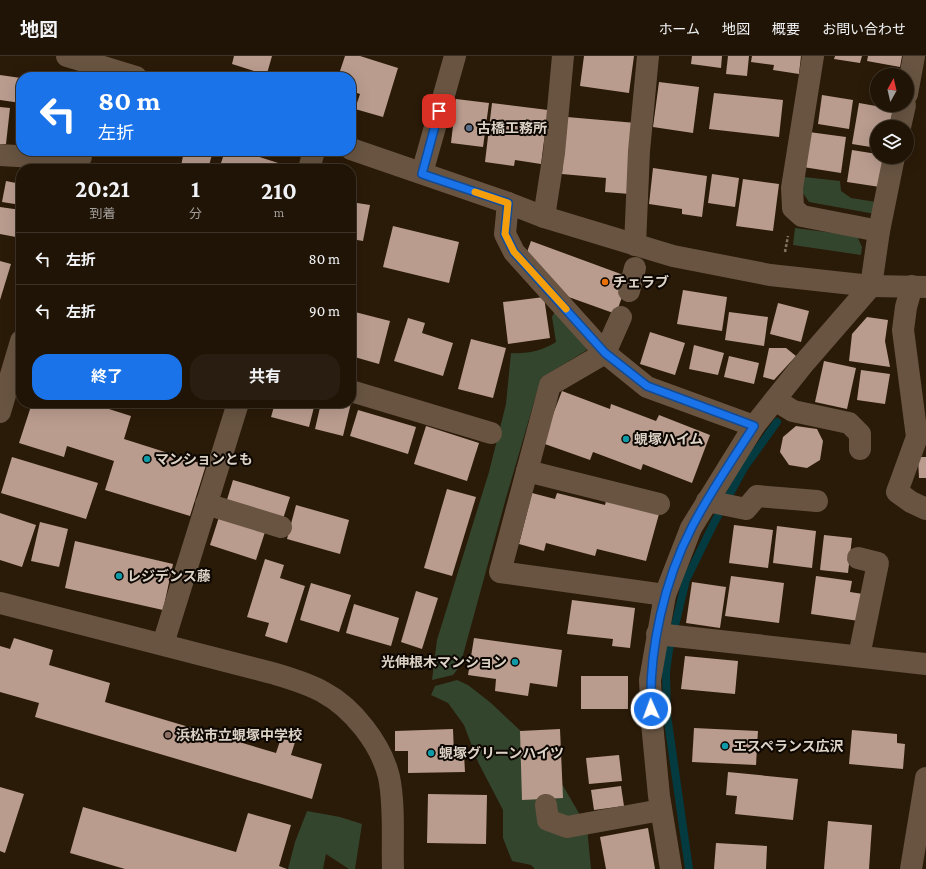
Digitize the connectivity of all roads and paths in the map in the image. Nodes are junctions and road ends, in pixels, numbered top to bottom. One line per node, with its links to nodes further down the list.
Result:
1 (68, 56): 7 (street)
2 (455, 56): 16 (street)
3 (563, 56): 18 (street)
4 (648, 56): 20 (street)
5 (814, 56): 19 (street)
6 (914, 56): 8 (street)
7 (102, 66): 9 (street)
8 (912, 68)
9 (121, 72)
10 (356, 151): 16 (street)
11 (0, 155): 12 (street)
12 (16, 156)
13 (17, 156): 14 (street)
14 (80, 159)
15 (893, 164): 19 (street)
16 (422, 174): 17 (street)
17 (508, 203): 18 (street); 26 (street)
18 (544, 217): 20 (street)
19 (879, 231): 22 (street)
20 (635, 245): 22 (street)
21 (635, 268): 24 (street)
22 (871, 286): 23 (street); 29 (street)
23 (919, 286): 40 (street)
24 (629, 291)
25 (621, 317): 26 (street)
26 (605, 353): 32 (street); 35 (street)
27 (16, 358): 31 (street)
28 (356, 392): 33 (street)
29 (775, 400): 32 (street); 34 (street)
30 (236, 408): 37 (street)
31 (0, 412)
32 (754, 426): 39 (street)
33 (491, 433)
34 (860, 449)
35 (527, 471): 38 (street); 43 (street)
36 (817, 501): 39 (street)
37 (206, 504): 41 (street); 46 (street)
38 (659, 504)
39 (719, 504): 43 (street)
40 (926, 509)
41 (281, 527)
42 (858, 558): 47 (street)
43 (665, 595): 45 (street)
44 (0, 604): 46 (street)
45 (668, 635): 47 (street); 51 (street)
46 (163, 644): 52 (street)
47 (859, 656): 48 (street)
48 (926, 664)
49 (926, 778): 54 (street)
50 (546, 805): 51 (street)
51 (661, 810): 53 (street)
52 (393, 869)
53 (671, 869)
54 (911, 869)

